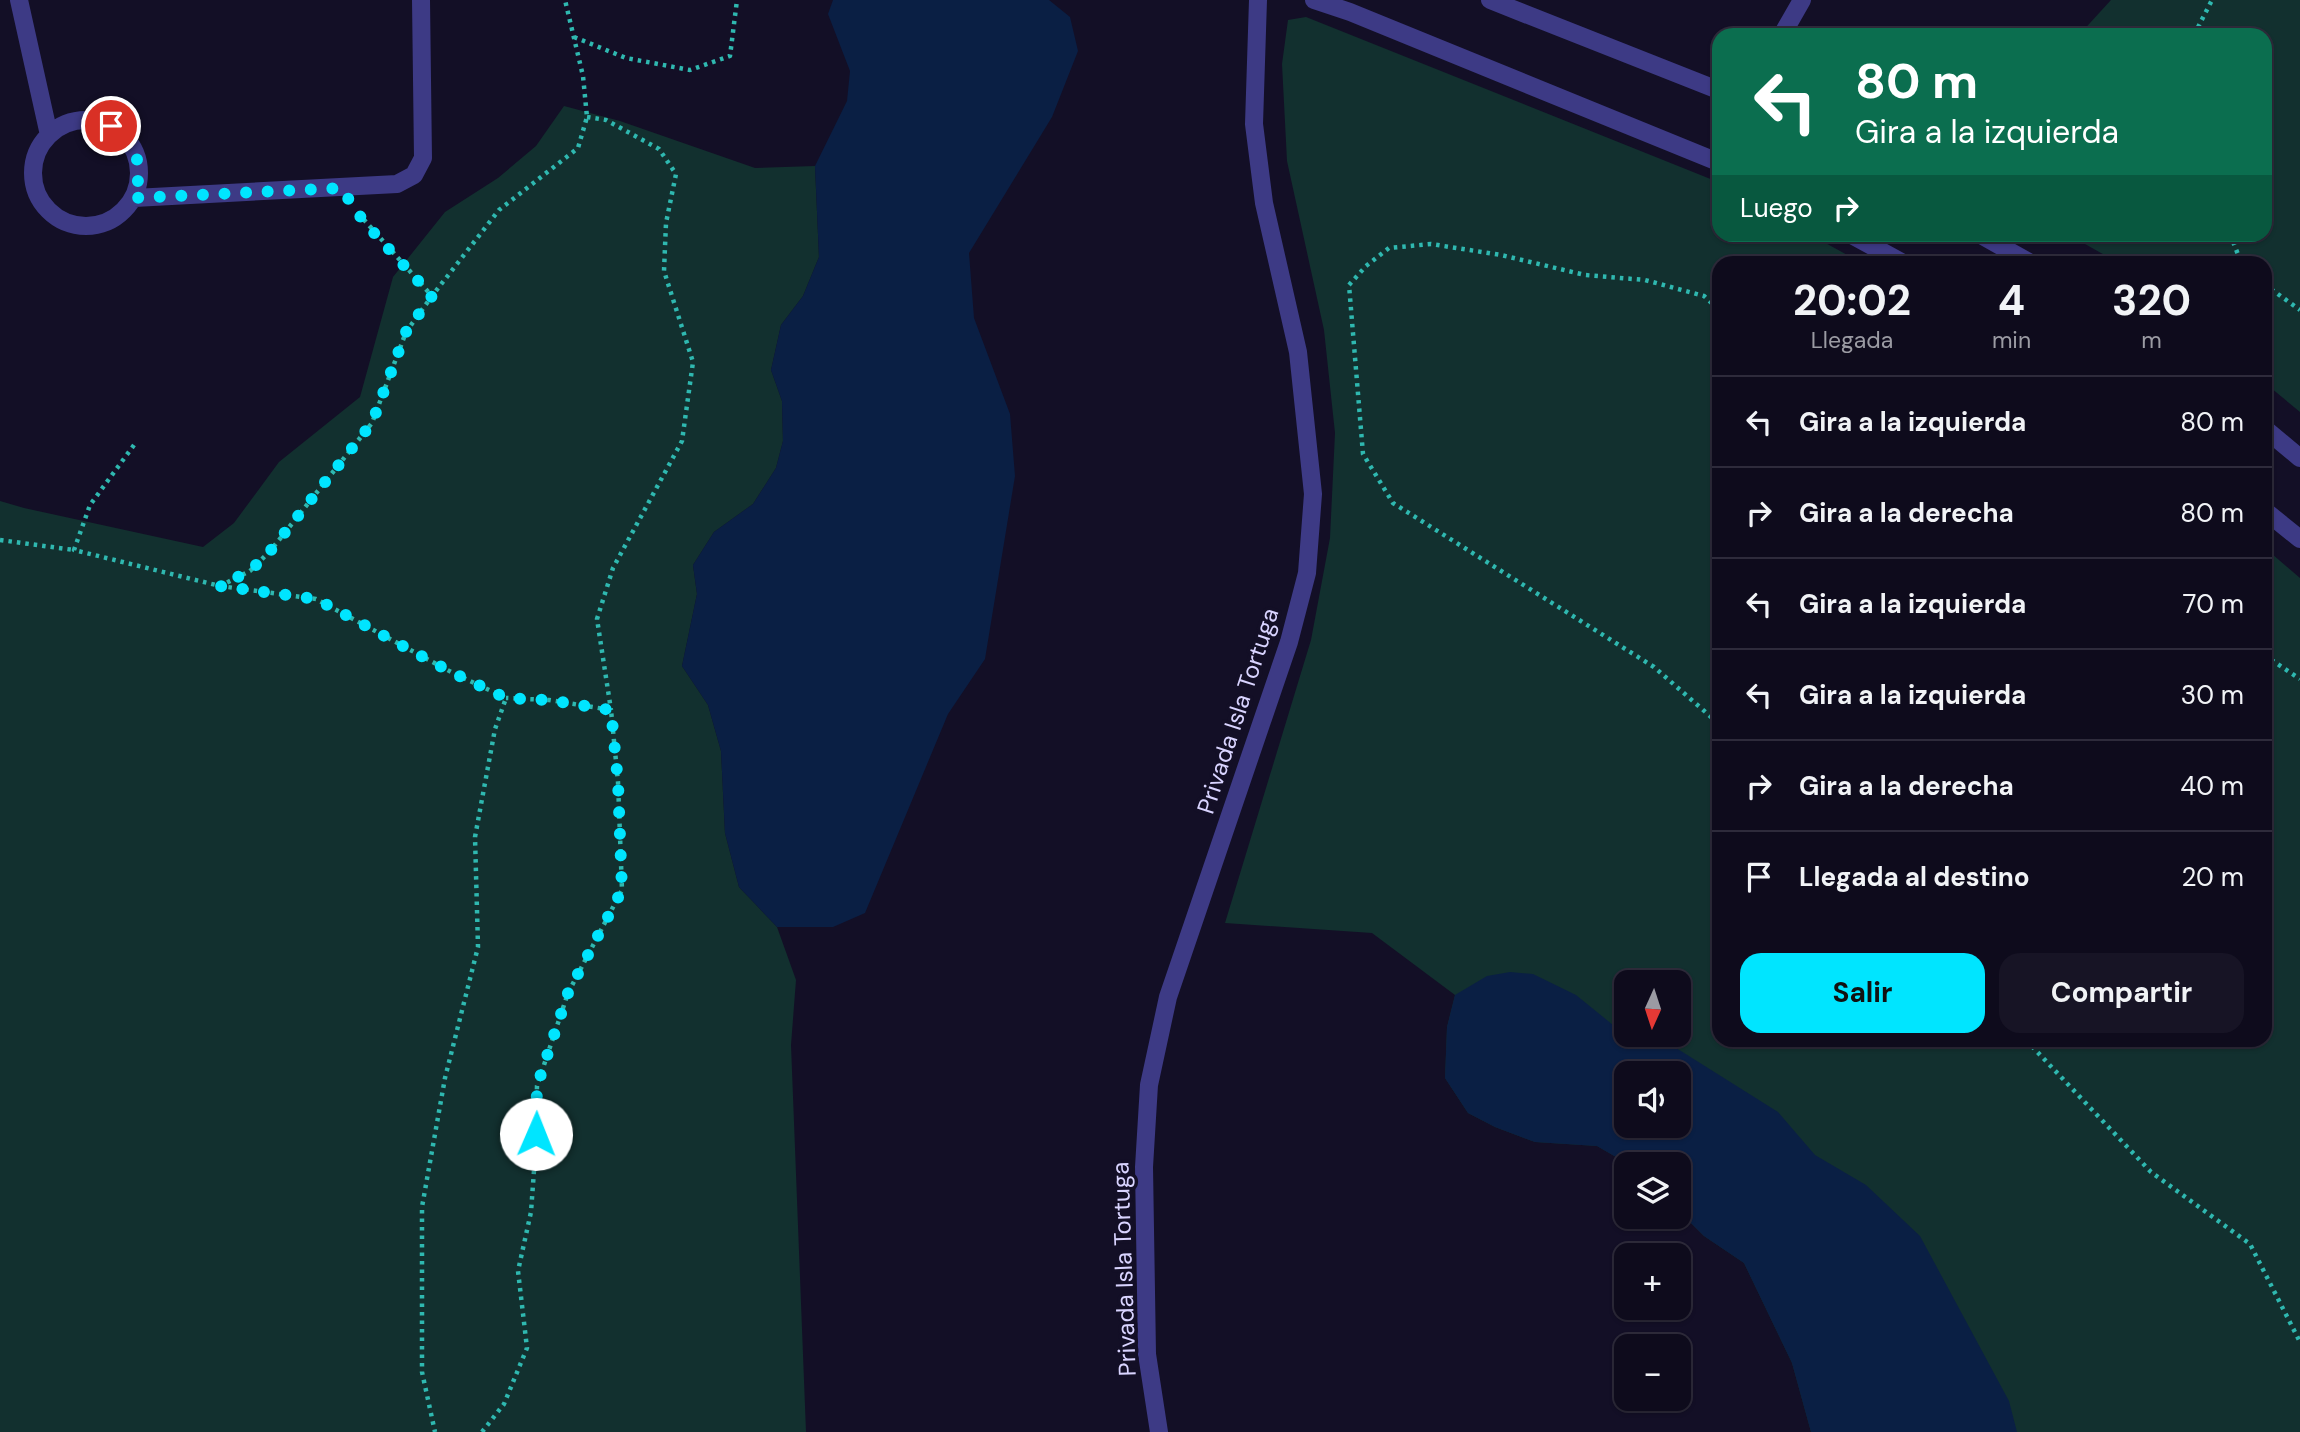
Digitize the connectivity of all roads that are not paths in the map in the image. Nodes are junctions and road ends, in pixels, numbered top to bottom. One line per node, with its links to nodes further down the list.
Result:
1 (19, 0): 9 (street)
2 (421, 0): 11 (street)
3 (1258, 0): 20 (street, Privada Isla Tortuga)
4 (1314, 0): 10 (street)
5 (1490, 0): 8 (street)
6 (1802, 0): 7 (street)
7 (1786, 28)
8 (1712, 88)
9 (49, 135): 11 (street); 11 (street)
10 (1712, 157)
11 (134, 198)
12 (1865, 242): 14 (street)
13 (1993, 242): 15 (street)
14 (1890, 256)
15 (2018, 256)
16 (2272, 435): 17 (street)
17 (2300, 458)
18 (2272, 516): 19 (street)
19 (2300, 539)
20 (1159, 1432)

